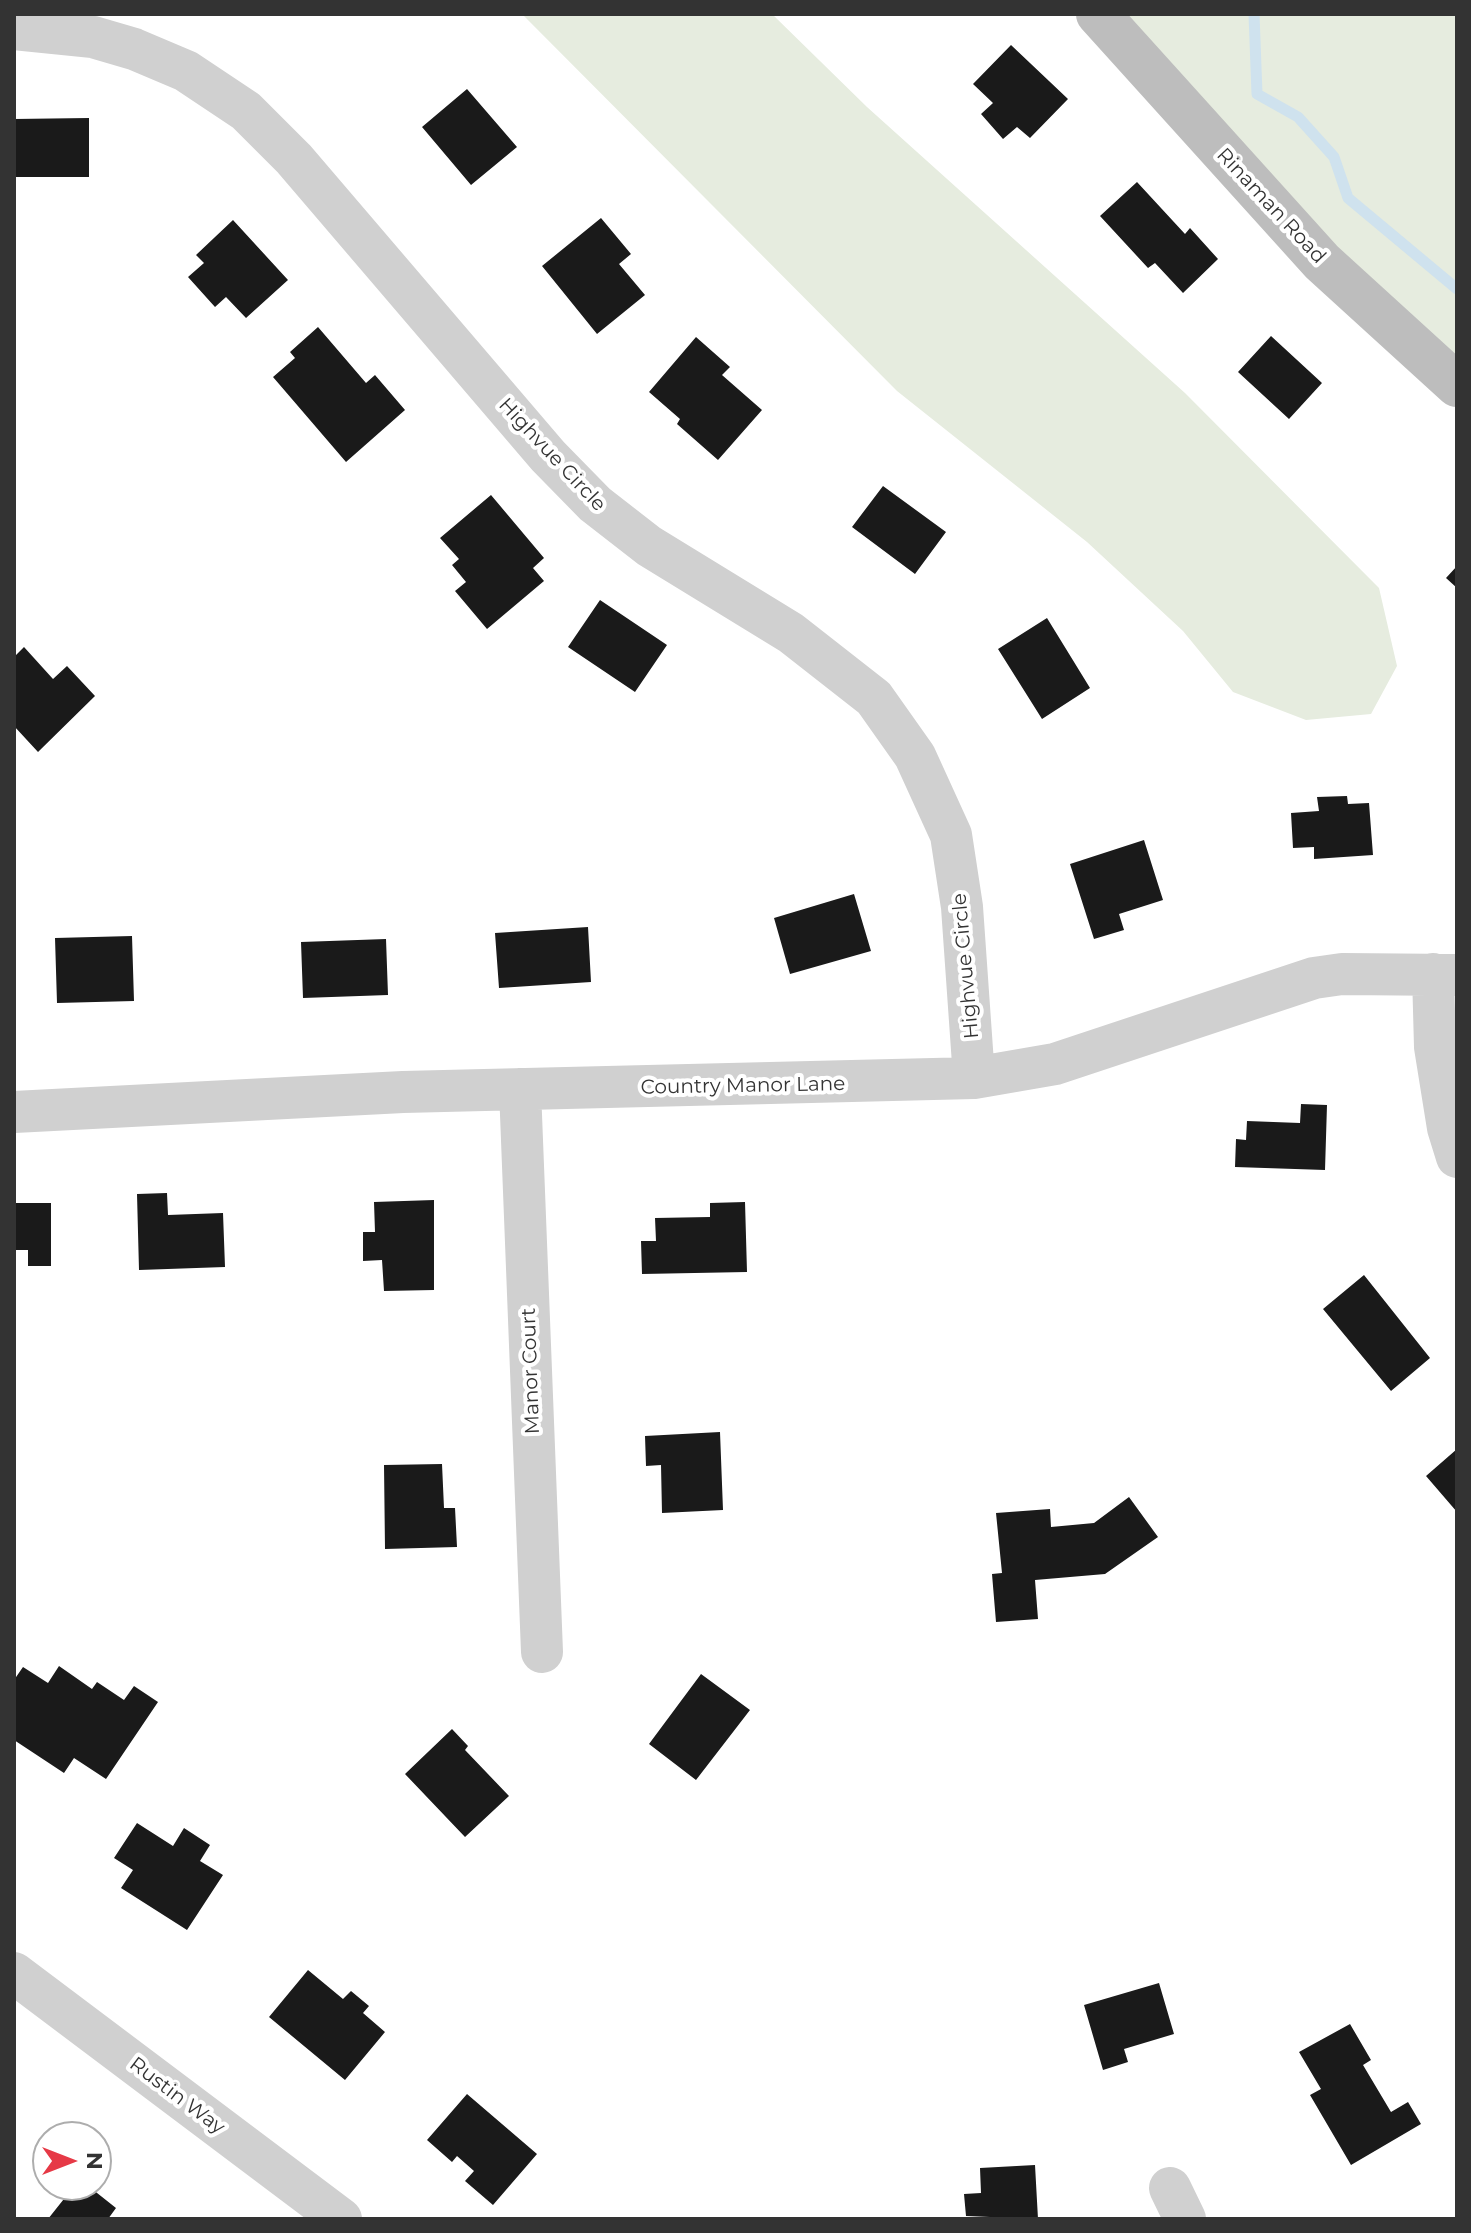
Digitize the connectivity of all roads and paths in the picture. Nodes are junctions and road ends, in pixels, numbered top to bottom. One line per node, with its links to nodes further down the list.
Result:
1 (1098, 14): 3 (street, Rinaman Road)
2 (14, 29): 5 (street, Highvue Circle)
3 (1457, 385)
4 (1445, 975): 5 (street, Country Manor Lane); 8 (street)
5 (974, 1078): 6 (street, Country Manor Lane)
6 (520, 1089): 7 (street, Country Manor Lane); 9 (street, Manor Court)
7 (14, 1112)
8 (1457, 1157)
9 (542, 1652)
10 (14, 1973): 11 (street, Rustin Way)
11 (341, 2219)

